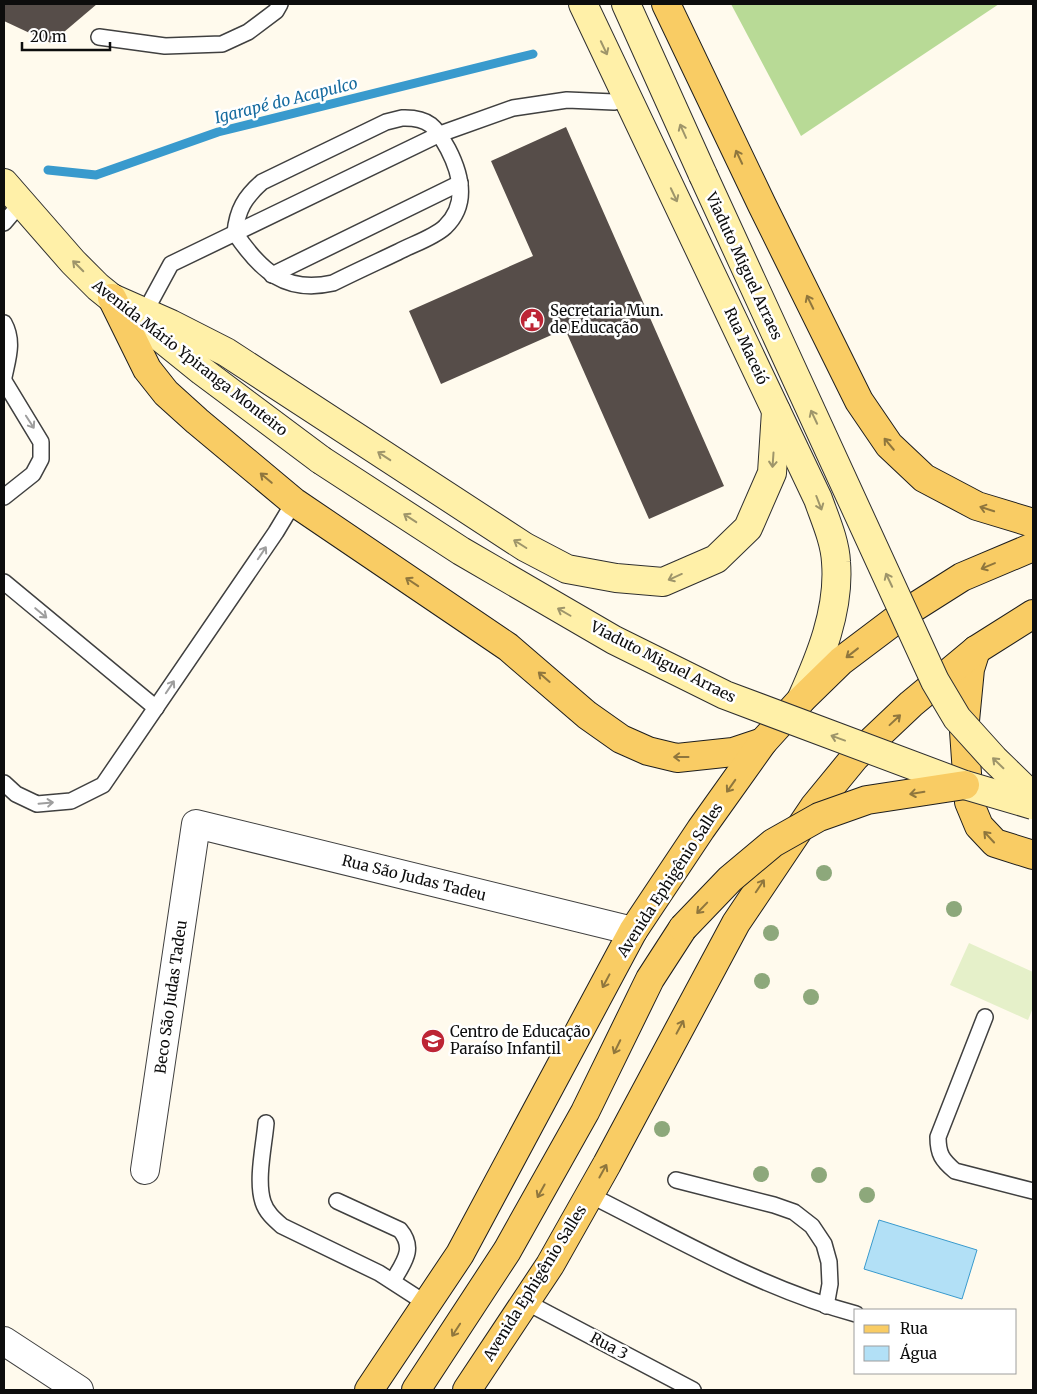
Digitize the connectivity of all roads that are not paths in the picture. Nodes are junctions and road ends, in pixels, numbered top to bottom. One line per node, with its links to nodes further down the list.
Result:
1 (280, 4): 5 (lane)
2 (583, 4): 6 (main road, Rua Maceió, one-way to 6)
3 (626, 4): 31 (main road, Viaduto Miguel Arraes, one-way to 3, bridge)
4 (666, 4): 21 (main road, one-way to 4)
5 (99, 37)
6 (628, 98): 7 (lane); 17 (main road, Rua Maceió, one-way to 17)
7 (440, 134): 8 (lane); 10 (lane); 10 (lane)
8 (460, 183): 11 (lane); 11 (lane)
9 (9, 203): 12 (main road, Avenida Mário Ypiranga Monteiro, one-way to 9)
10 (234, 232): 11 (lane); 13 (lane)
11 (272, 275)
12 (112, 298): 13 (main road); 18 (main road, Avenida Mário Ypiranga Monteiro); 20 (main road, one-way to 12)
13 (145, 312): 17 (main road, one-way to 13)
14 (4, 323): 15 (lane)
15 (4, 377)
16 (4, 381): 19 (lane, one-way to 19)
17 (776, 411): 26 (main road, Rua Maceió, one-way to 26)
18 (321, 460): 30 (main road, Viaduto Miguel Arraes, one-way to 18, bridge)
19 (4, 497)
20 (294, 502): 27 (lane, one-way to 20); 28 (main road, one-way to 20)
21 (1033, 522)
22 (1033, 547): 26 (main road, Avenida Ephigênio Salles, one-way to 26)
23 (4, 582): 27 (lane, one-way to 27)
24 (1033, 614): 25 (main road, Avenida Ephigênio Salles)
25 (976, 650): 34 (main road, one-way to 25); 41 (main road, Avenida Ephigênio Salles, one-way to 25)
26 (801, 700): 28 (main road, Avenida Ephigênio Salles)
27 (156, 708): 29 (lane, one-way to 27)
28 (763, 742): 35 (main road, Avenida Ephigênio Salles, one-way to 35)
29 (4, 783)
30 (965, 785): 32 (main road, Viaduto Miguel Arraes, bridge); 51 (main road, one-way to 51, bridge)
31 (1033, 797)
32 (1033, 805)
33 (196, 824): 35 (street, Rua São Judas Tadeu); 38 (street, Beco São Judas Tadeu)
34 (1033, 855)
35 (633, 932): 45 (main road, Avenida Ephigênio Salles, one-way to 45)
36 (985, 1017): 40 (lane)
37 (266, 1123): 43 (lane)
38 (145, 1170)
39 (676, 1180): 46 (lane)
40 (1033, 1191)
41 (590, 1195): 44 (main road, Avenida Ephigênio Salles); 46 (lane)
42 (337, 1201): 43 (lane)
43 (393, 1281): 45 (lane)
44 (526, 1302): 52 (main road, Avenida Ephigênio Salles); 53 (lane, Rua 3)
45 (427, 1304): 50 (main road, Avenida Ephigênio Salles)
46 (826, 1306): 47 (lane)
47 (854, 1313)
48 (4, 1342): 49 (street)
49 (79, 1390)
50 (369, 1390)
51 (416, 1390)
52 (467, 1390)
53 (693, 1390)

